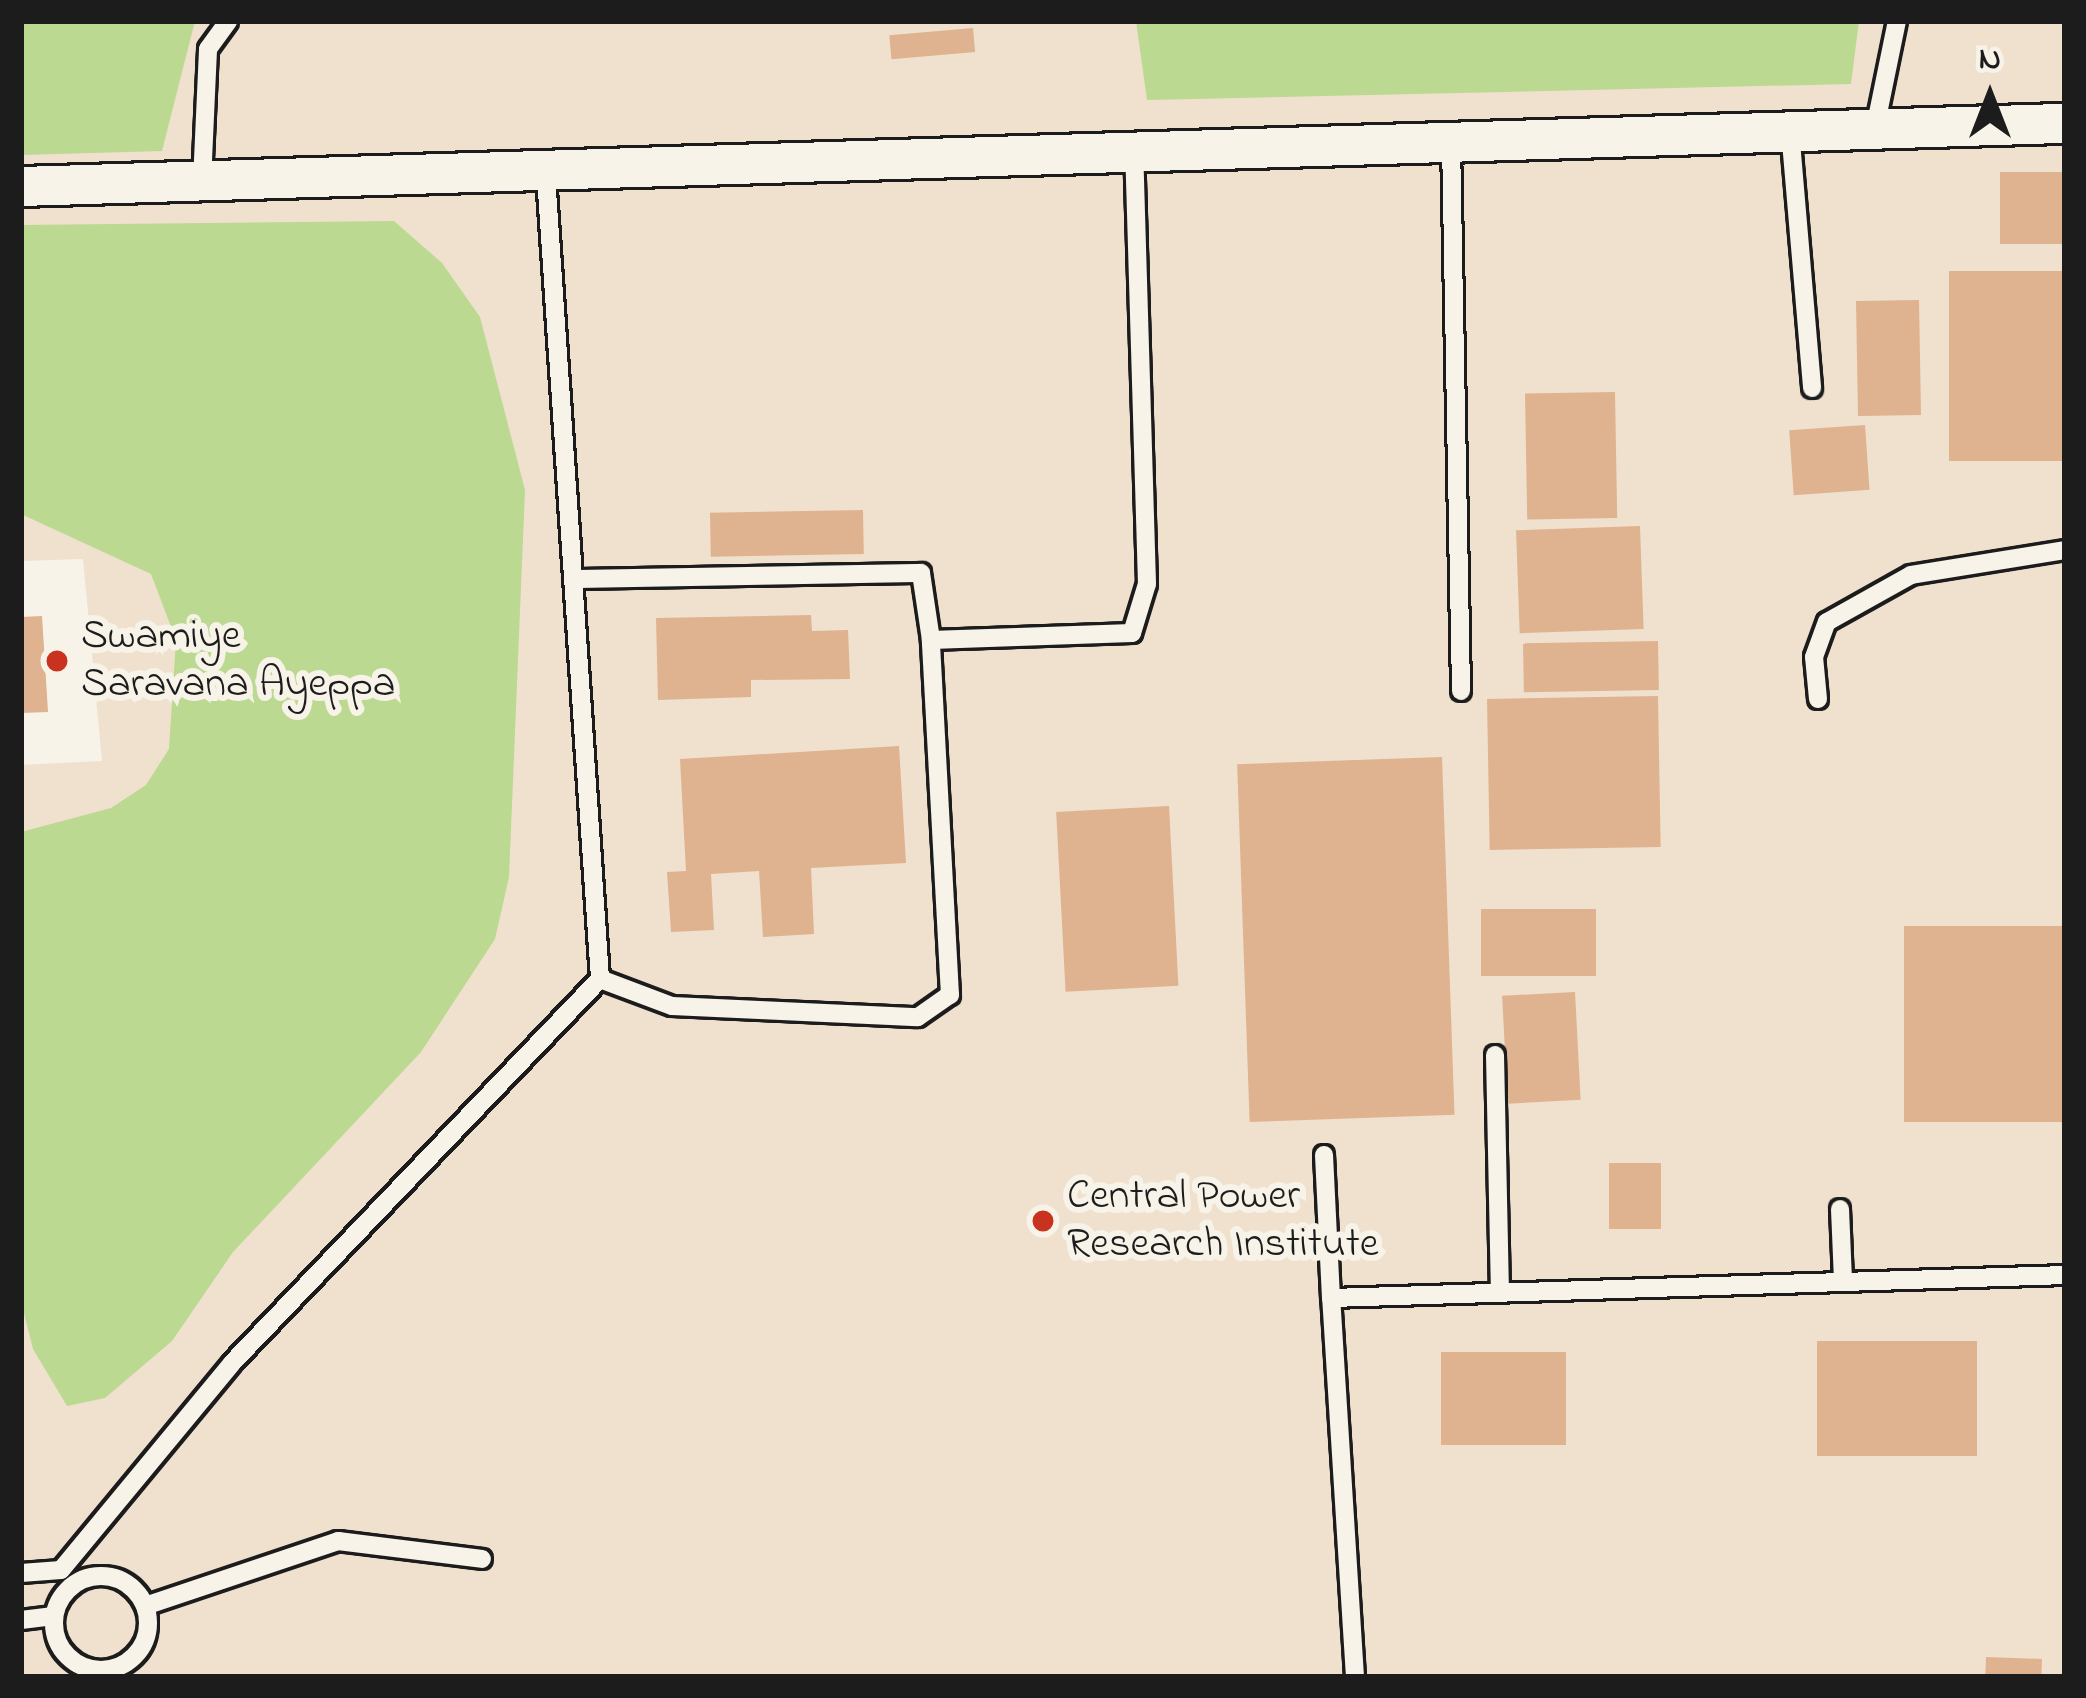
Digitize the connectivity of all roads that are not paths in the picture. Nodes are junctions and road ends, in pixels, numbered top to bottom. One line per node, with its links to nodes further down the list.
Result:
1 (228, 21): 9 (lane)
2 (1897, 21): 4 (lane)
3 (2065, 124): 4 (street)
4 (1875, 128): 5 (street)
5 (1790, 130): 6 (street); 11 (lane)
6 (1451, 140): 7 (street); 15 (lane)
7 (1134, 151): 8 (street); 14 (lane)
8 (546, 176): 9 (street); 13 (lane)
9 (202, 182): 10 (street)
10 (21, 186)
11 (1812, 388)
12 (2065, 550): 16 (lane)
13 (573, 579): 14 (lane); 17 (lane)
14 (931, 640): 17 (lane)
15 (1461, 691)
16 (1818, 699)
17 (600, 979): 26 (lane)
18 (1495, 1055): 23 (lane)
19 (1324, 1155): 24 (lane)
20 (1840, 1209): 22 (lane)
21 (2065, 1275): 22 (lane)
22 (1844, 1282): 23 (lane)
23 (1500, 1292): 24 (lane)
24 (1331, 1298): 31 (lane)
25 (482, 1559): 27 (lane)
26 (21, 1573)
27 (145, 1606): 28 (lane); 30 (lane)
28 (54, 1616): 29 (lane); 30 (lane)
29 (21, 1620)
30 (118, 1672)
31 (1355, 1677)

